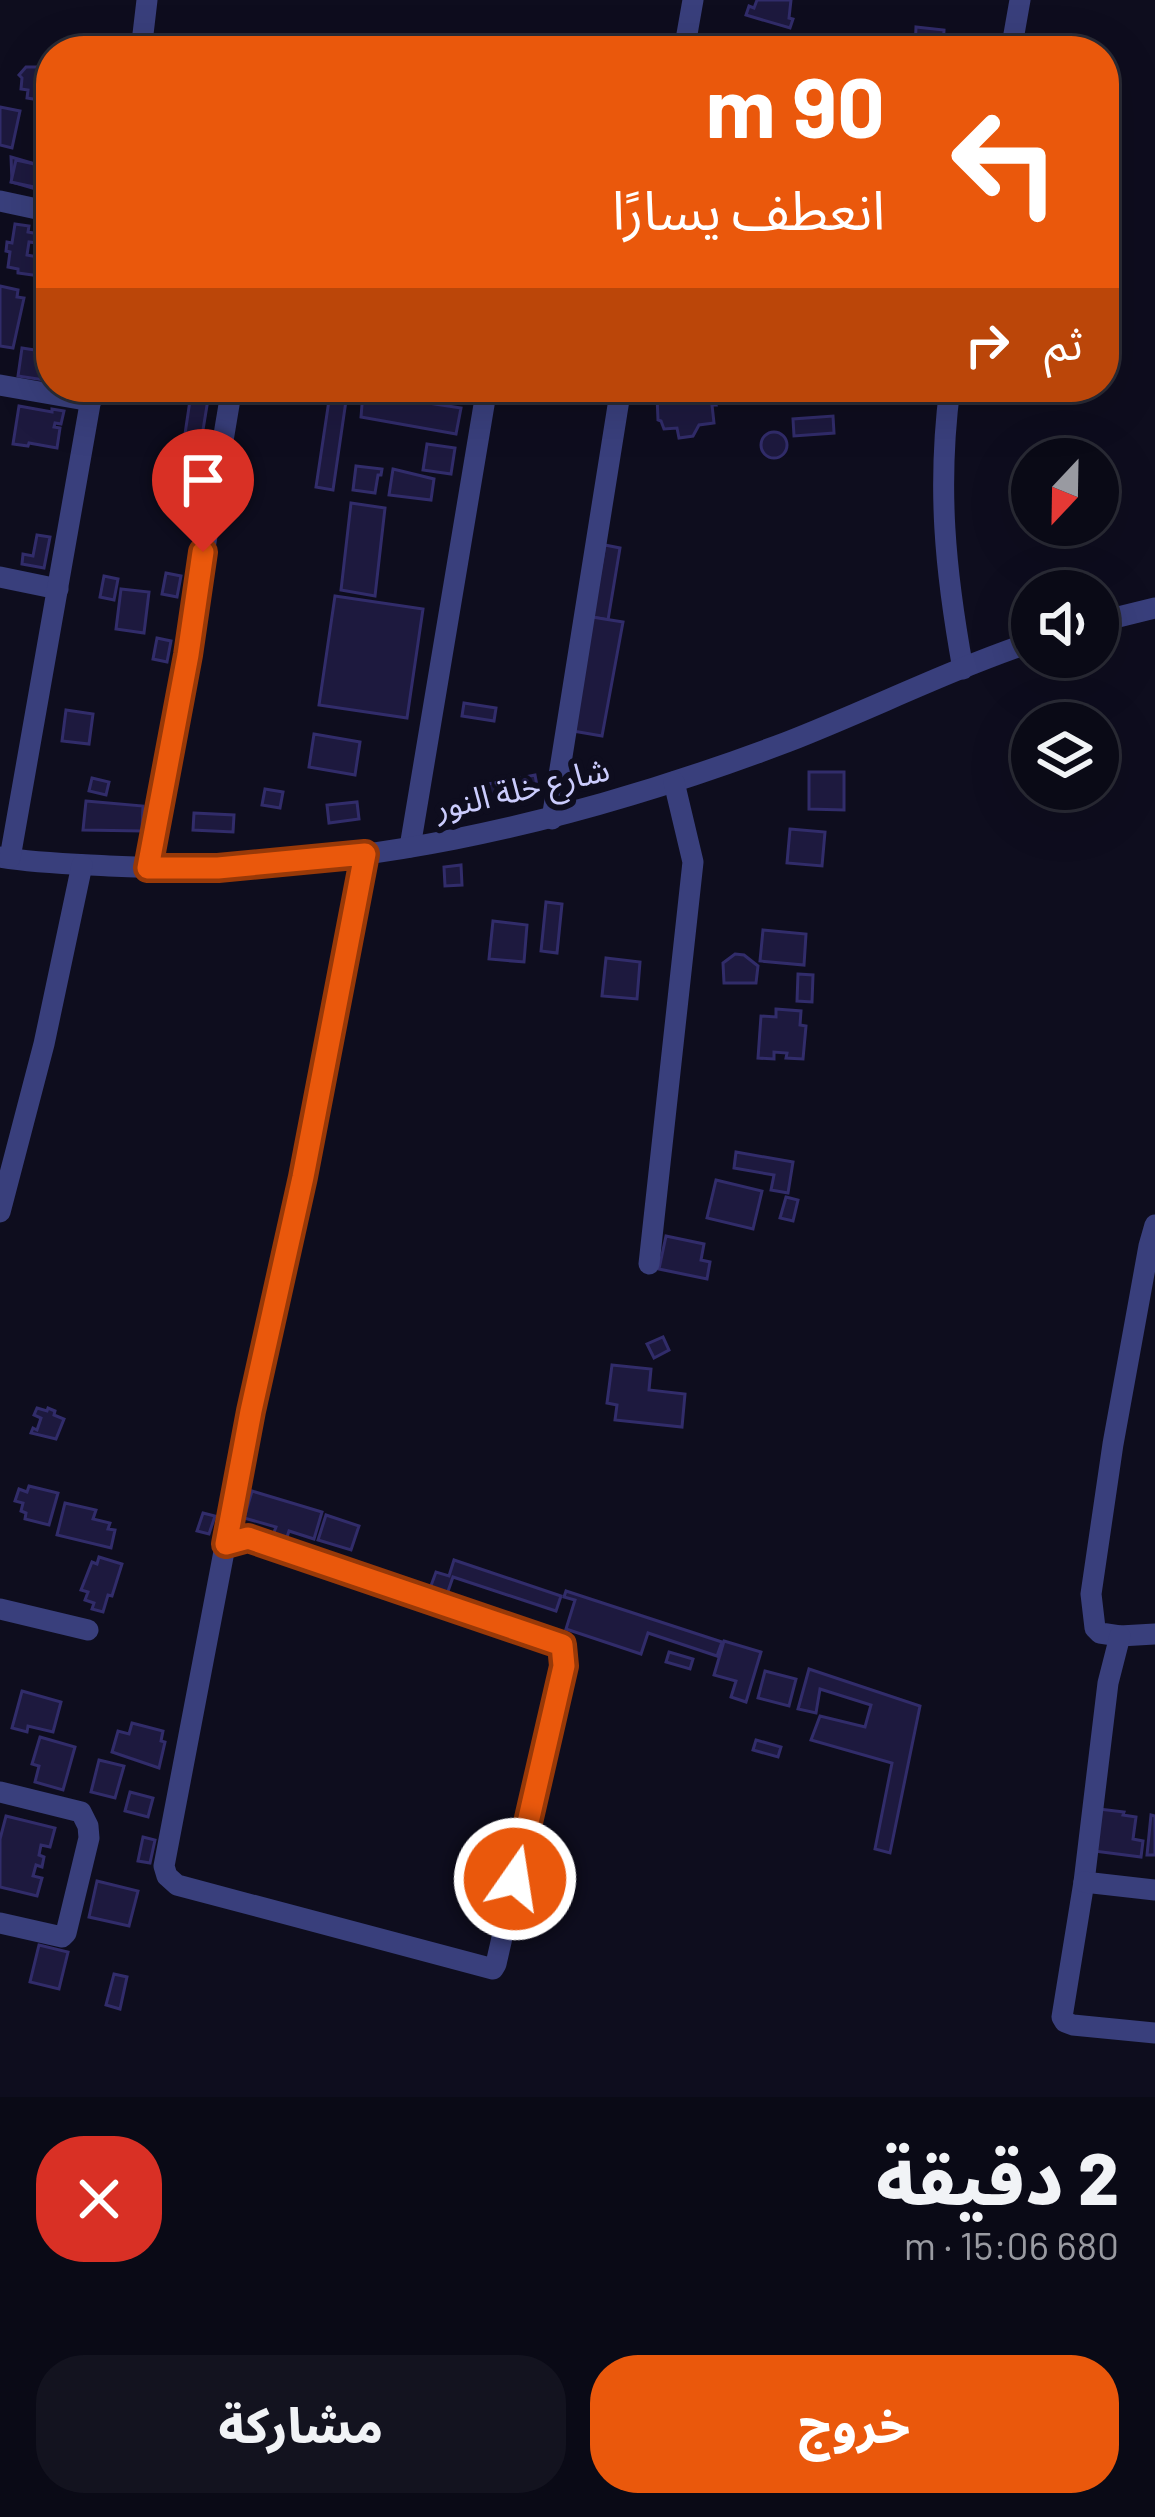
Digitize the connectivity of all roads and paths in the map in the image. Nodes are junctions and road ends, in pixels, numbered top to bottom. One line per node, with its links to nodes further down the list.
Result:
1 (146, 0): 4 (street)
2 (693, 0): 5 (street)
3 (1020, 0): 6 (street)
4 (142, 36)
5 (687, 36)
6 (1014, 36)
7 (0, 202): 8 (street)
8 (36, 209)
9 (0, 385): 10 (street)
10 (36, 389)
11 (91, 402): 17 (street)
12 (230, 402): 28 (street)
13 (485, 402): 24 (street)
14 (619, 402): 23 (street)
15 (949, 402): 21 (street)
16 (0, 577): 17 (street)
17 (58, 589): 26 (street)
18 (1155, 608): 19 (street)
19 (1119, 617)
20 (1011, 650): 21 (street, شارع خلة النور)
21 (963, 669): 22 (street, شارع خلة النور)
22 (674, 782): 23 (street, شارع خلة النور); 31 (street)
23 (552, 819): 24 (street, شارع خلة النور)
24 (410, 847): 25 (street, شارع خلة النور)
25 (365, 854): 28 (street, شارع خلة النور); 32 (street)
26 (5, 858): 27 (street, شارع خلة النور)
27 (82, 865): 28 (street, شارع خلة النور); 29 (street)
28 (148, 868)
29 (0, 1212)
30 (1155, 1225): 36 (street)
31 (649, 1264)
32 (226, 1544): 32 (street)
33 (0, 1610): 34 (street)
34 (88, 1630)
35 (1155, 1634): 36 (street)
36 (1120, 1636): 38 (street)
37 (0, 1792): 40 (street)
38 (1084, 1882): 39 (street); 41 (street)
39 (1155, 1890)
40 (0, 1923)
41 (1155, 2033)

